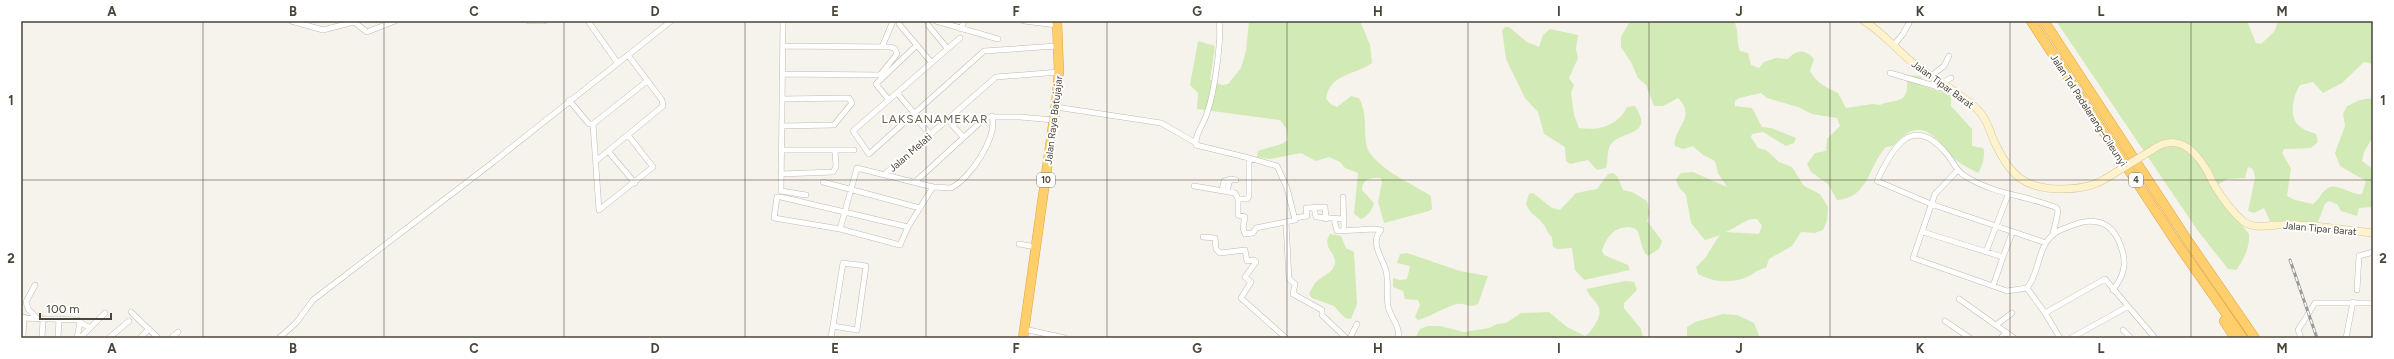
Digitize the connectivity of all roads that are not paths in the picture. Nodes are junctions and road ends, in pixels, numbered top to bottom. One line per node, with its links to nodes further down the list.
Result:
1 (291, 21): 17 (street)
2 (395, 21): 17 (street)
3 (529, 21): 4 (street)
4 (544, 21)
5 (588, 21): 32 (street)
6 (671, 21): 30 (street)
7 (783, 21): 25 (street)
8 (893, 21): 28 (street)
9 (936, 21): 21 (street)
10 (964, 21): 21 (street)
11 (1024, 21): 18 (street)
12 (1219, 21): 56 (street)
13 (1864, 21): 27 (street, Jalan Tipar Barat)
14 (1910, 21): 27 (street)
15 (2031, 21): 102 (highway, Jalan Tol Padalarang–Cileunyi / 4)
16 (2044, 21): 155 (highway, Jalan Tol Padalarang–Cileunyi / 4)
17 (306, 23)
18 (1057, 23): 26 (highway, Jalan Raya Batujajar / 10)
19 (899, 24): 24 (street)
20 (928, 25): 29 (street)
21 (961, 29): 23 (street)
22 (960, 38): 29 (street)
23 (998, 39)
24 (916, 45): 33 (street); 45 (street)
25 (782, 46): 28 (street); 36 (street)
26 (1057, 46): 34 (highway, Jalan Raya Batujajar / 10); 47 (street)
27 (1893, 46): 37 (street, Jalan Tipar Barat)
28 (882, 47): 36 (street)
29 (947, 48): 33 (street)
30 (628, 55): 32 (street); 39 (street)
31 (1950, 56): 37 (street)
32 (617, 62): 44 (street)
33 (931, 62): 42 (street)
34 (1059, 72): 46 (highway, Jalan Raya Batujajar / 10); 49 (street, Jalan Melati)
35 (1890, 73): 41 (street)
36 (782, 74): 43 (street)
37 (1931, 76): 40 (street, Jalan Tipar Barat)
38 (1951, 78): 40 (street)
39 (647, 81): 51 (street); 54 (street)
40 (1942, 83): 41 (street, Jalan Tipar Barat)
41 (1954, 92): 93 (street, Jalan Tipar Barat, bridge)
42 (897, 93): 45 (street); 47 (street)
43 (782, 99): 52 (street); 52 (street)
44 (569, 100): 51 (street); 139 (street)
45 (889, 100): 47 (street)
46 (1056, 107): 50 (highway, Jalan Raya Batujajar / 10); 56 (street)
47 (914, 114): 53 (street)
48 (992, 116): 50 (street); 55 (street); 71 (street)
49 (947, 119): 53 (street, Jalan Melati); 55 (street)
50 (1054, 120): 98 (highway, Jalan Raya Batujajar / 10)
51 (592, 124): 62 (street)
52 (782, 126): 58 (street)
53 (930, 134): 65 (street, Jalan Melati)
54 (628, 135): 57 (street); 69 (street)
55 (963, 137): 68 (street)
56 (1196, 143): 61 (street)
57 (608, 150): 62 (street); 69 (street)
58 (781, 150): 59 (street); 64 (street)
59 (834, 150): 60 (street); 64 (street)
60 (854, 150)
61 (1249, 158): 77 (street); 82 (street)
62 (597, 160): 69 (street)
63 (1957, 171): 75 (street); 78 (street); 78 (street)
64 (781, 174): 74 (street)
65 (885, 174): 68 (street); 72 (street)
66 (1236, 180): 73 (street)
67 (823, 182): 72 (street)
68 (915, 182): 71 (street)
69 (635, 183)
70 (1194, 186): 73 (street)
71 (933, 187): 80 (street)
72 (850, 189): 80 (street); 81 (street)
73 (1224, 191): 77 (street)
74 (806, 195)
75 (2008, 195): 87 (street); 94 (street)
76 (1344, 197): 85 (street)
77 (1238, 199): 86 (street)
78 (1931, 204): 87 (street); 91 (street)
79 (1314, 207): 82 (street); 83 (street); 83 (street)
80 (920, 208): 88 (street)
81 (845, 211): 88 (street); 89 (street); 89 (street)
82 (1295, 218): 86 (street)
83 (1326, 218): 84 (street)
84 (1334, 219): 85 (street); 90 (street)
85 (1343, 219): 90 (street)
86 (1286, 224): 143 (street)
87 (1995, 225): 92 (street); 99 (street)
88 (908, 227): 89 (street)
89 (840, 229)
90 (1344, 230): 145 (street)
91 (1923, 232): 99 (street); 104 (street)
92 (2012, 232): 96 (street); 101 (street)
93 (2373, 233)
94 (2053, 234): 96 (street); 106 (street)
95 (1203, 237): 142 (street)
96 (2046, 243): 105 (street)
97 (1019, 244): 98 (street)
98 (1036, 247): 130 (highway, Jalan Raya Batujajar / 10)
99 (1986, 252): 101 (street)
100 (2373, 252): 107 (street)
101 (2003, 257): 104 (street)
102 (2199, 274): 153 (highway); 154 (highway, Jalan Tol Padalarang–Cileunyi / 4)
103 (35, 285): 117 (street)
104 (1993, 286): 105 (street)
105 (2027, 288): 115 (street)
106 (2113, 290): 111 (street); 115 (street)
107 (2357, 290)
108 (1958, 299): 123 (street)
109 (2353, 302): 110 (street); 156 (street); 157 (street)
110 (2373, 303)
111 (2127, 307): 150 (street); 152 (street)
112 (131, 312): 126 (street)
113 (105, 313): 125 (street)
114 (2012, 313): 123 (street)
115 (2045, 313): 149 (street)
116 (23, 318): 117 (street); 131 (street)
117 (41, 319): 118 (street); 132 (street)
118 (59, 319): 121 (street); 133 (street)
119 (129, 321): 135 (street)
120 (1945, 321): 146 (street)
121 (80, 322): 125 (street); 134 (street)
122 (1357, 324): 144 (street)
123 (1996, 325): 129 (street)
124 (833, 326): 124 (street); 140 (street)
125 (90, 328): 134 (street)
126 (149, 329): 136 (street); 137 (street)
127 (2123, 330): 151 (street)
128 (178, 332): 138 (street)
129 (2006, 332): 147 (street); 148 (street)
130 (1024, 333): 141 (street)
131 (23, 338)
132 (42, 338)
133 (58, 338)
134 (79, 338)
135 (109, 338)
136 (140, 338)
137 (158, 338)
138 (172, 338)
139 (279, 338)
140 (831, 338)
141 (1065, 338)
142 (1286, 338)
143 (1346, 338)
144 (1350, 338)
145 (1398, 338)
146 (1970, 338)
147 (2001, 338)
148 (2014, 338)
149 (2060, 338)
150 (2071, 338)
151 (2131, 338)
152 (2155, 338)
153 (2235, 338)
154 (2243, 338)
155 (2254, 338)
156 (2301, 338)
157 (2346, 338)

